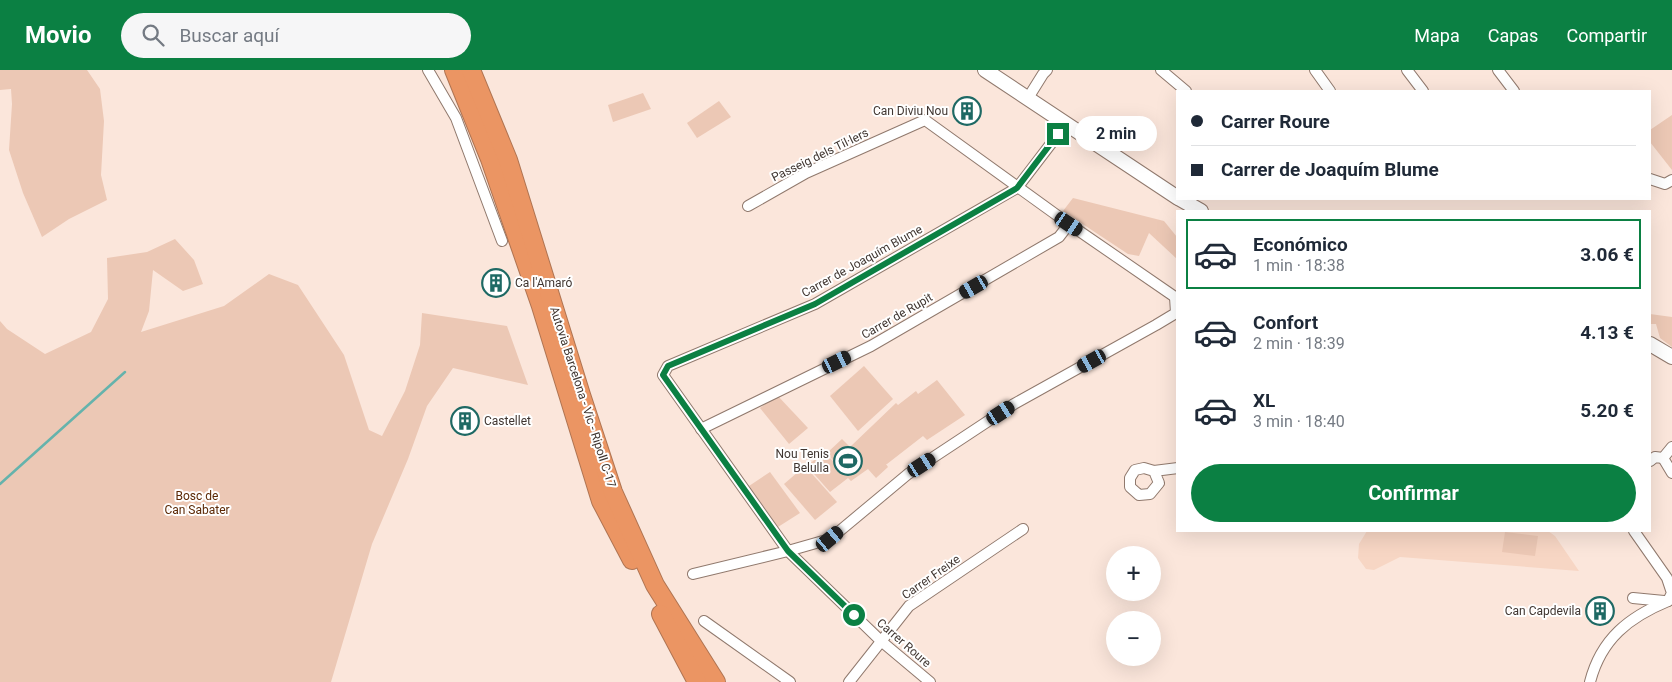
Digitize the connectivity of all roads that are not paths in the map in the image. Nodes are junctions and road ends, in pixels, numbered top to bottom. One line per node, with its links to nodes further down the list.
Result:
1 (428, 70): 28 (street)
2 (450, 70): 18 (highway)
3 (454, 70): 18 (highway, Autovia Barcelona - Vic - Ripoll C-17)
4 (471, 70): 19 (highway, Autovia Barcelona - Vic - Ripoll C-17)
5 (480, 70): 19 (highway)
6 (985, 70): 16 (street)
7 (1047, 70): 16 (street)
8 (1161, 70): 12 (street)
9 (1315, 70): 13 (street)
10 (1407, 70): 14 (street)
11 (1498, 70): 15 (street)
12 (1185, 90)
13 (1329, 90)
14 (1422, 90)
15 (1513, 90)
16 (1028, 98): 17 (street)
17 (1066, 124): 22 (street, Carrer de Joaquím Blume); 23 (street)
18 (490, 158): 49 (highway, Autovia Barcelona - Vic - Ripoll C-17)
19 (508, 160): 50 (highway, Autovia Barcelona - Vic - Ripoll C-17)
20 (1651, 179): 21 (street)
21 (1672, 180)
22 (1017, 188): 25 (street, Passeig dels Til·lers); 27 (street, Passeig dels Til·lers); 32 (street, Carrer de Joaquím Blume)
23 (1176, 196)
24 (1183, 200): 26 (street)
25 (748, 206)
26 (1200, 210)
27 (1069, 224): 29 (street, Passeig dels Til·lers); 33 (street, Carrer de Rupit)
28 (502, 241)
29 (1176, 296): 42 (street)
30 (1651, 345): 31 (street)
31 (1672, 357)
32 (668, 366): 33 (street, Carrer Roure)
33 (701, 429): 42 (street, Carrer Roure)
34 (1672, 447): 35 (street)
35 (1663, 458): 36 (street); 39 (street)
36 (1651, 460)
37 (1176, 468): 38 (street)
38 (1154, 471)
39 (1672, 473)
40 (1022, 529): 48 (street, Carrer Freixe)
41 (1635, 532): 44 (street)
42 (788, 551): 43 (street); 48 (street, Carrer Roure)
43 (693, 574)
44 (1670, 580): 45 (street)
45 (1670, 600): 46 (street); 46 (street)
46 (1644, 611): 54 (street)
47 (704, 621): 51 (street)
48 (881, 640): 52 (street, Carrer Freixe); 53 (street, Carrer Roure)
49 (697, 682)
50 (716, 682)
51 (790, 682)
52 (849, 682)
53 (930, 682)
54 (1590, 682)

